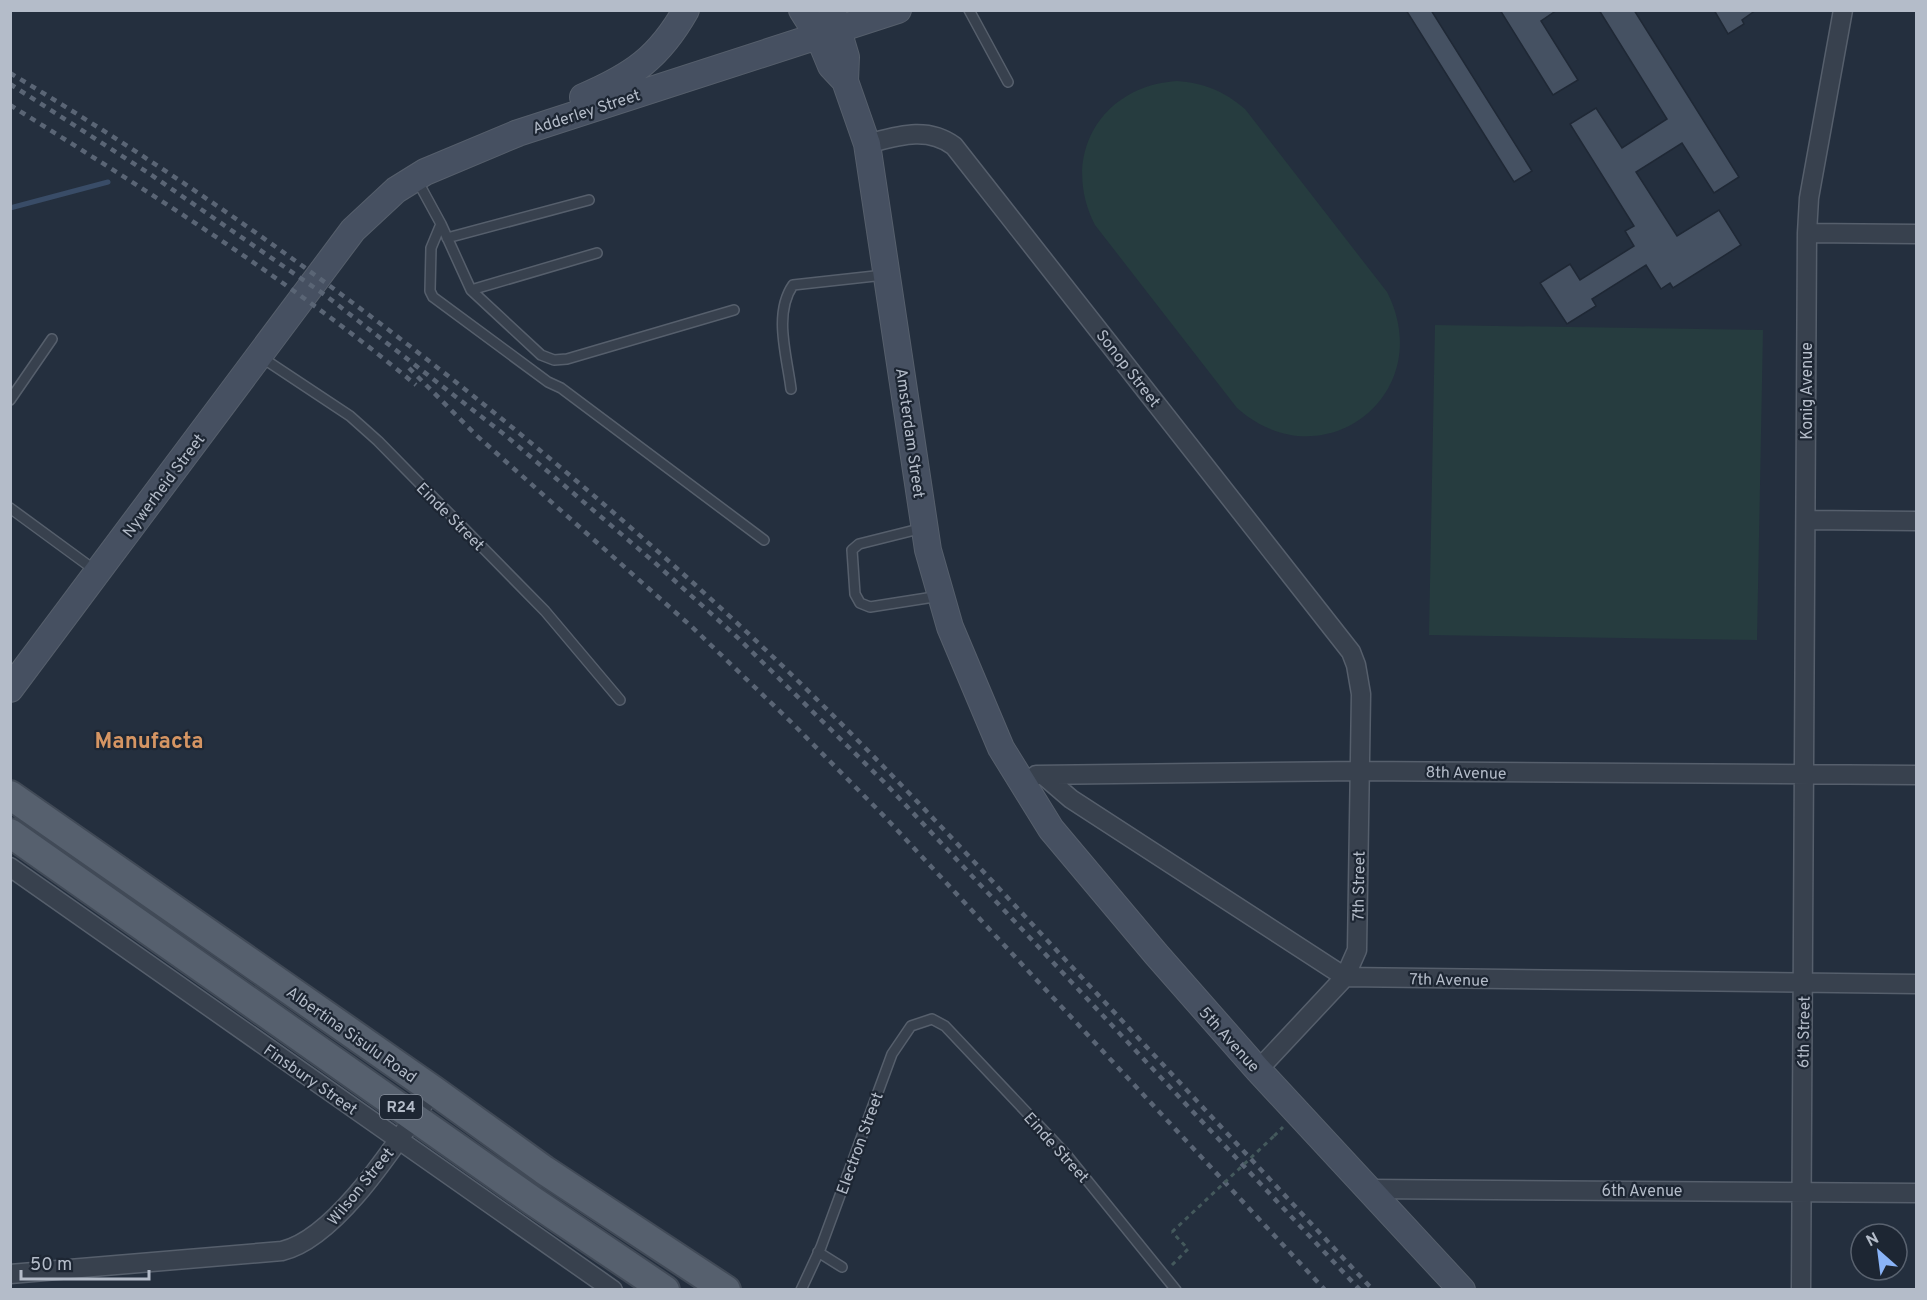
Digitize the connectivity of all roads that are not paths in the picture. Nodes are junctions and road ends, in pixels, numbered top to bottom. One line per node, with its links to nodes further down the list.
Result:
1 (686, 10): 9 (street)
2 (802, 10): 6 (street)
3 (898, 10): 6 (street, Adderley Street)
4 (969, 10): 7 (lane)
5 (1843, 10): 12 (street, Konig Avenue)
6 (830, 26): 8 (street, Amsterdam Street); 9 (street, Adderley Street)
7 (1008, 82)
8 (867, 144): 16 (street, Amsterdam Street); 31 (street, Sonop Street)
9 (420, 175): 11 (lane); 17 (street, Adderley Street)
10 (589, 200): 14 (lane)
11 (441, 224): 14 (lane); 28 (lane)
12 (1807, 233): 13 (street); 25 (street, Konig Avenue)
13 (1917, 234)
14 (447, 238): 18 (lane)
15 (597, 253): 18 (lane)
16 (888, 274): 22 (lane); 27 (street, Amsterdam Street)
17 (316, 281): 21 (street, Nywerheid Street)
18 (471, 290): 19 (lane)
19 (734, 310)
20 (52, 339): 23 (lane)
21 (260, 356): 29 (street, Nywerheid Street); 33 (lane, Einde Street)
22 (791, 389)
23 (10, 400)
24 (10, 508): 29 (lane)
25 (1806, 520): 26 (street); 36 (street, Konig Avenue)
26 (1917, 521)
27 (925, 527): 30 (street, Amsterdam Street); 30 (lane)
28 (764, 540)
29 (98, 572): 32 (street, Nywerheid Street)
30 (940, 596): 35 (street, Amsterdam Street)
31 (1356, 665): 34 (street, 7th Street)
32 (10, 688)
33 (620, 700)
34 (1360, 771): 36 (street, 8th Avenue); 37 (street, 8th Avenue); 42 (street, 7th Street)
35 (1015, 774): 37 (street, 8th Avenue); 46 (street, 5th Avenue)
36 (1806, 774): 38 (street, 8th Avenue); 43 (street, 6th Street)
37 (1043, 775): 42 (street)
38 (1917, 775)
39 (10, 795): 47 (main road, Albertina Sisulu Road / R24)
40 (10, 833): 48 (main road, Albertina Sisulu Road / R24)
41 (10, 867): 49 (street, Finsbury Street)
42 (1345, 977): 43 (street, 7th Avenue); 46 (street, 7th Street)
43 (1803, 984): 44 (street, 7th Avenue); 51 (street, 6th Street)
44 (1917, 984)
45 (925, 1020): 53 (lane, Electron Street); 60 (lane, Einde Street)
46 (1258, 1070): 50 (street, 5th Avenue)
47 (433, 1090): 48 (street, Wilson Street); 58 (main road, Albertina Sisulu Road / R24)
48 (415, 1116): 49 (street, Wilson Street); 57 (main road, Albertina Sisulu Road / R24)
49 (398, 1140): 55 (street, Wilson Street); 56 (street, Finsbury Street)
50 (1368, 1189): 51 (street, 6th Avenue); 61 (street, 5th Avenue)
51 (1801, 1192): 52 (street, 6th Avenue); 62 (street, 6th Street)
52 (1917, 1192)
53 (818, 1252): 54 (lane); 59 (lane, Electron Street)
54 (842, 1267)
55 (10, 1274)
56 (613, 1290)
57 (665, 1290)
58 (726, 1290)
59 (801, 1290)
60 (1176, 1290)
61 (1462, 1290)
62 (1801, 1290)

